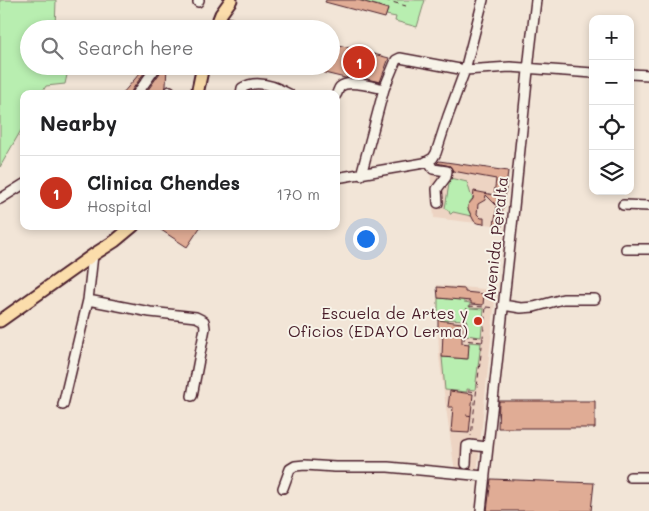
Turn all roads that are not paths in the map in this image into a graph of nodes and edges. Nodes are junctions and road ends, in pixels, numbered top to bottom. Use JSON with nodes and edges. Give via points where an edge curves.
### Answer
{"nodes":[{"id":1,"x":231,"y":0,"type":"edge"},
{"id":2,"x":483,"y":0,"type":"edge"},
{"id":3,"x":536,"y":0,"type":"edge"},
{"id":4,"x":218,"y":20,"type":"edge"},
{"id":5,"x":528,"y":68,"type":"junction"},
{"id":6,"x":464,"y":70,"type":"junction"},
{"id":7,"x":589,"y":72,"type":"edge"},
{"id":8,"x":634,"y":74,"type":"edge"},
{"id":9,"x":151,"y":75,"type":"edge"},
{"id":10,"x":201,"y":75,"type":"edge"},
{"id":11,"x":649,"y":75,"type":"edge"},
{"id":12,"x":384,"y":89,"type":"junction"},
{"id":13,"x":141,"y":90,"type":"edge"},
{"id":14,"x":198,"y":90,"type":"edge"},
{"id":15,"x":242,"y":90,"type":"edge"},
{"id":16,"x":282,"y":90,"type":"edge"},
{"id":17,"x":338,"y":90,"type":"edge"},
{"id":18,"x":428,"y":161,"type":"junction"},
{"id":19,"x":361,"y":175,"type":"junction"},
{"id":20,"x":340,"y":178,"type":"edge"},
{"id":21,"x":20,"y":187,"type":"edge"},
{"id":22,"x":0,"y":200,"type":"edge"},
{"id":23,"x":438,"y":203,"type":"dead end"},
{"id":24,"x":623,"y":205,"type":"dead end"},
{"id":25,"x":649,"y":206,"type":"edge"},
{"id":26,"x":127,"y":230,"type":"edge"},
{"id":27,"x":626,"y":249,"type":"dead end"},
{"id":28,"x":649,"y":249,"type":"edge"},
{"id":29,"x":94,"y":254,"type":"junction"},
{"id":30,"x":595,"y":298,"type":"dead end"},
{"id":31,"x":88,"y":300,"type":"junction"},
{"id":32,"x":503,"y":307,"type":"junction"},
{"id":33,"x":0,"y":321,"type":"edge"},
{"id":34,"x":192,"y":396,"type":"dead end"},
{"id":35,"x":63,"y":405,"type":"dead end"},
{"id":36,"x":487,"y":447,"type":"junction"},
{"id":37,"x":466,"y":464,"type":"dead end"},
{"id":38,"x":484,"y":476,"type":"junction"},
{"id":39,"x":649,"y":477,"type":"edge"},
{"id":40,"x":630,"y":478,"type":"dead end"},
{"id":41,"x":283,"y":488,"type":"dead end"},
{"id":42,"x":480,"y":511,"type":"edge"}],
"edges":[{"from":1,"to":4,"type":"main road"},
{"from":2,"to":6,"type":"street"},
{"from":3,"to":5,"type":"street","name":"Avenida Peralta"},
{"from":5,"to":6,"type":"street"},
{"from":5,"to":7,"type":"street"},
{"from":5,"to":32,"type":"street","name":"Avenida Peralta"},
{"from":6,"to":12,"type":"street","via":[[399,58]]},
{"from":6,"to":18,"type":"street","via":[[436,153]]},
{"from":8,"to":11,"type":"street"},
{"from":9,"to":13,"type":"street"},
{"from":10,"to":14,"type":"main road"},
{"from":12,"to":17,"type":"street","via":[[351,83]]},
{"from":12,"to":19,"type":"street"},
{"from":15,"to":16,"type":"street","via":[[258,83]]},
{"from":18,"to":19,"type":"street"},
{"from":18,"to":23,"type":"street","via":[[433,169],[447,171],[437,189]]},
{"from":19,"to":20,"type":"street"},
{"from":21,"to":22,"type":"street"},
{"from":24,"to":25,"type":"street"},
{"from":26,"to":29,"type":"main road"},
{"from":27,"to":28,"type":"street"},
{"from":29,"to":31,"type":"street"},
{"from":29,"to":33,"type":"main road"},
{"from":30,"to":32,"type":"street","via":[[563,299],[534,307]]},
{"from":31,"to":34,"type":"street","via":[[204,321]]},
{"from":31,"to":35,"type":"street"},
{"from":32,"to":36,"type":"street","name":"Avenida Peralta"},
{"from":36,"to":37,"type":"street","via":[[467,446]]},
{"from":36,"to":38,"type":"street","name":"Avenida Peralta"},
{"from":38,"to":41,"type":"street","via":[[388,467],[305,465],[290,469]]},
{"from":38,"to":42,"type":"street","name":"Avenida Peralta"},
{"from":39,"to":40,"type":"street"}]}
